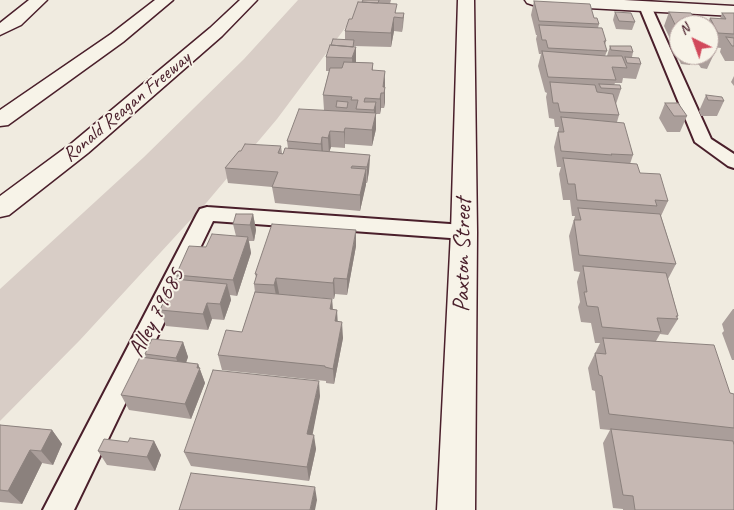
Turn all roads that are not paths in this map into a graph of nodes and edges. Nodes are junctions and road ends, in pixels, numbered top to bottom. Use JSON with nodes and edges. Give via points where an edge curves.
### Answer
{"nodes":[{"id":1,"x":39,"y":0,"type":"edge"},
{"id":2,"x":165,"y":0,"type":"edge"},
{"id":3,"x":249,"y":0,"type":"edge"},
{"id":4,"x":466,"y":0,"type":"edge"},
{"id":5,"x":533,"y":0,"type":"edge"},
{"id":6,"x":646,"y":6,"type":"junction"},
{"id":7,"x":734,"y":11,"type":"edge"},
{"id":8,"x":0,"y":30,"type":"edge"},
{"id":9,"x":0,"y":120,"type":"edge"},
{"id":10,"x":80,"y":148,"type":"junction"},
{"id":11,"x":734,"y":162,"type":"edge"},
{"id":12,"x":0,"y":209,"type":"edge"},
{"id":13,"x":0,"y":224,"type":"edge"},
{"id":14,"x":464,"y":232,"type":"junction"},
{"id":15,"x":58,"y":510,"type":"edge"},
{"id":16,"x":456,"y":510,"type":"edge"}],
"edges":[{"from":1,"to":8,"type":"main road"},
{"from":2,"to":9,"type":"main road"},
{"from":3,"to":10,"type":"main road","name":"Ronald Reagan Freeway"},
{"from":4,"to":14,"type":"main road","name":"Paxton Street"},
{"from":5,"to":6,"type":"main road"},
{"from":6,"to":7,"type":"main road"},
{"from":6,"to":11,"type":"lane","via":[[704,142]]},
{"from":10,"to":12,"type":"main road","name":"Ronald Reagan Freeway"},
{"from":10,"to":13,"type":"main road"},
{"from":14,"to":15,"type":"lane","name":"Alley 79685","via":[[207,214]]},
{"from":14,"to":16,"type":"main road","name":"Paxton Street"}]}
